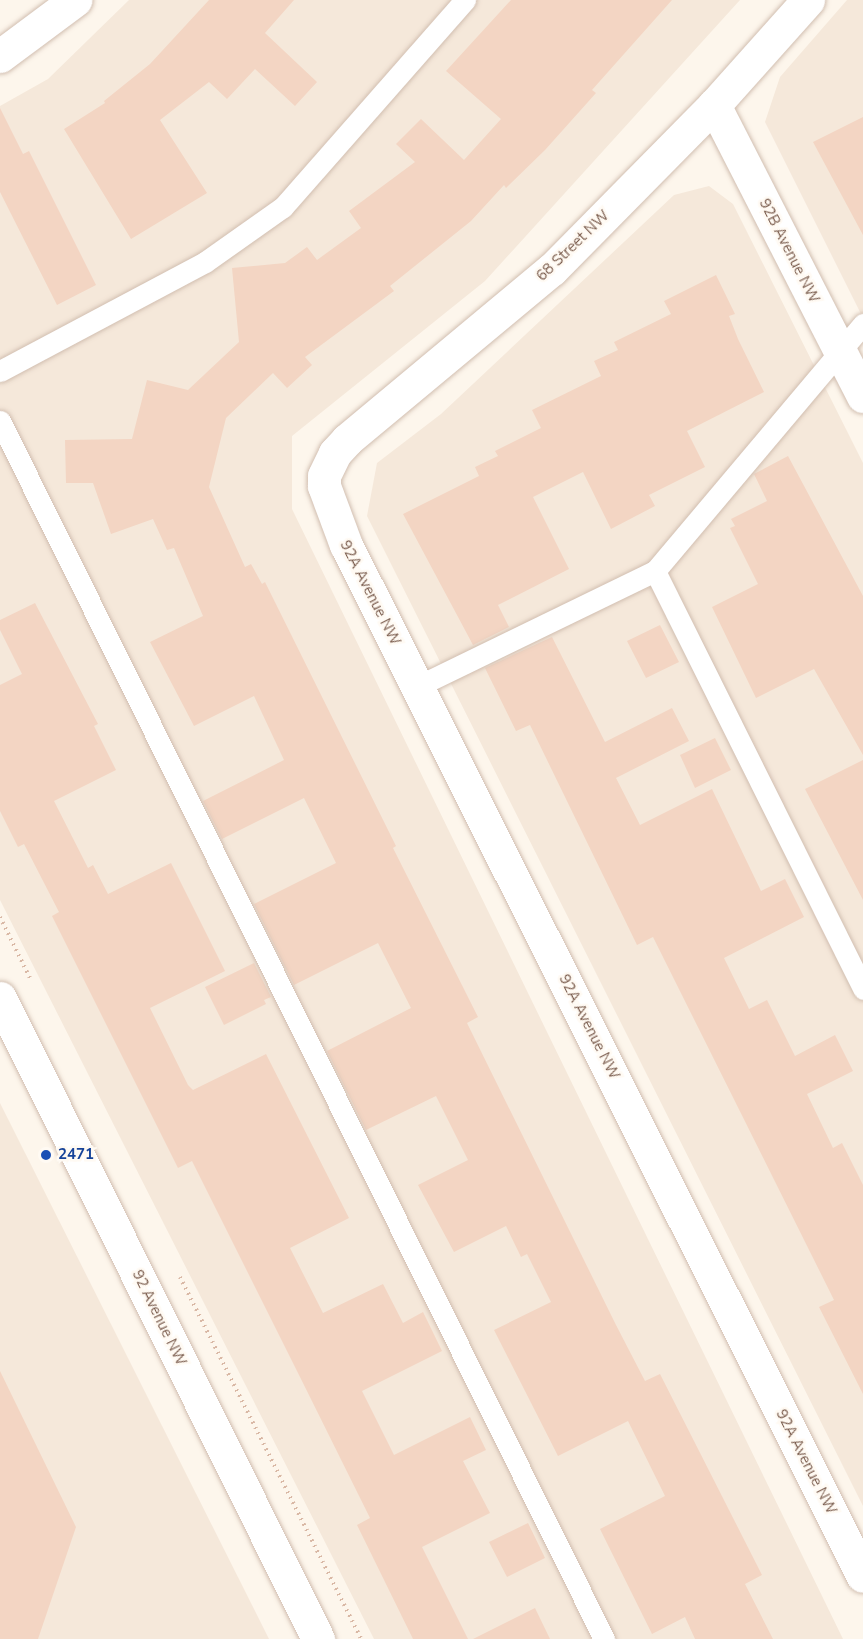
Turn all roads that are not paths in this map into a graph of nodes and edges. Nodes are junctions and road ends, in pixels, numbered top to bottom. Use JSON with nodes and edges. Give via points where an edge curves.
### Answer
{"nodes":[{"id":1,"x":75,"y":0,"type":"edge"},
{"id":2,"x":465,"y":0,"type":"edge"},
{"id":3,"x":808,"y":0,"type":"edge"},
{"id":4,"x":0,"y":56,"type":"edge"},
{"id":5,"x":714,"y":105,"type":"junction"},
{"id":6,"x":863,"y":324,"type":"edge"},
{"id":7,"x":840,"y":350,"type":"junction"},
{"id":8,"x":0,"y":371,"type":"edge"},
{"id":9,"x":863,"y":396,"type":"edge"},
{"id":10,"x":0,"y":421,"type":"edge"},
{"id":11,"x":324,"y":476,"type":"joint"},
{"id":12,"x":655,"y":571,"type":"junction"},
{"id":13,"x":418,"y":686,"type":"junction"},
{"id":14,"x":863,"y":989,"type":"edge"},
{"id":15,"x":0,"y":998,"type":"edge"},
{"id":16,"x":863,"y":1576,"type":"edge"},
{"id":17,"x":318,"y":1639,"type":"edge"},
{"id":18,"x":604,"y":1639,"type":"edge"}],
"edges":[{"from":1,"to":4,"type":"street"},
{"from":2,"to":8,"type":"lane","via":[[283,207],[205,262]]},
{"from":3,"to":5,"type":"street","name":"68 Street NW"},
{"from":5,"to":7,"type":"street","name":"92B Avenue NW"},
{"from":5,"to":11,"type":"street","name":"68 Street NW","via":[[552,269],[347,440],[335,453]]},
{"from":6,"to":7,"type":"lane"},
{"from":7,"to":9,"type":"street","name":"92B Avenue NW"},
{"from":7,"to":12,"type":"lane"},
{"from":10,"to":18,"type":"lane"},
{"from":11,"to":13,"type":"street","name":"92A Avenue NW","via":[[327,502],[345,545]]},
{"from":12,"to":13,"type":"lane"},
{"from":12,"to":14,"type":"lane"},
{"from":13,"to":16,"type":"street","name":"92A Avenue NW"},
{"from":15,"to":17,"type":"street","name":"92 Avenue NW"}]}
